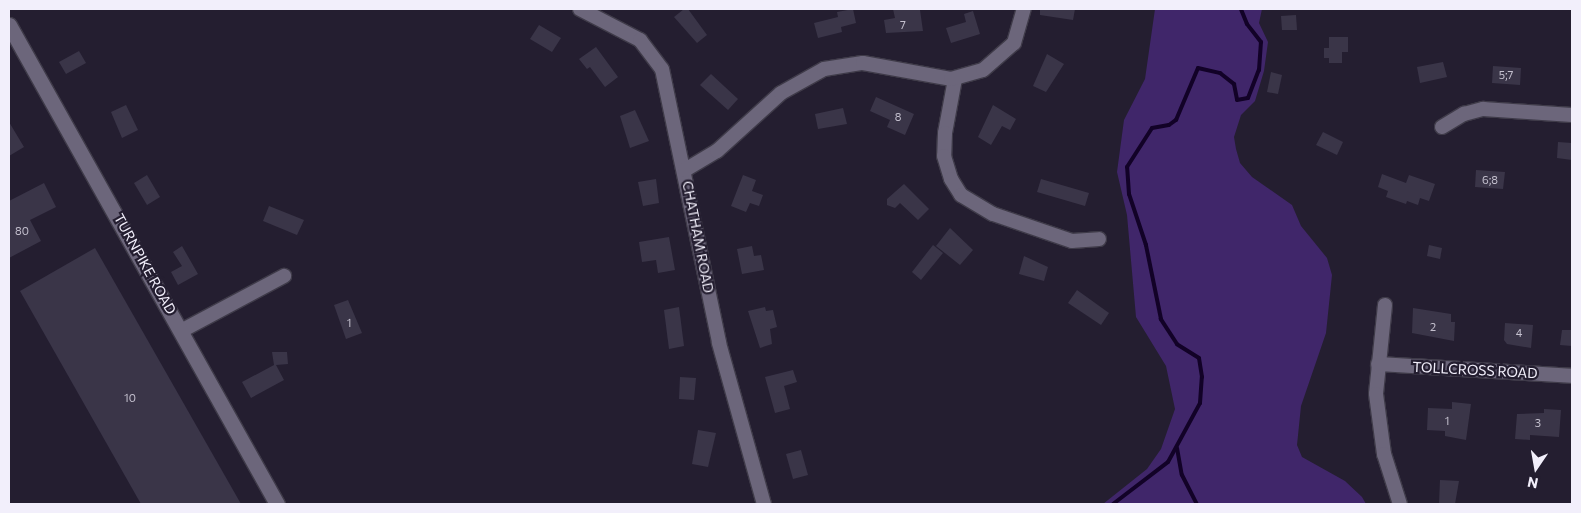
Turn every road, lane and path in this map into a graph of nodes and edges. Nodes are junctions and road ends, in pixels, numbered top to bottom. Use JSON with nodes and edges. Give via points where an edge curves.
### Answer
{"nodes":[{"id":1,"x":580,"y":9,"type":"edge"},
{"id":2,"x":1024,"y":9,"type":"edge"},
{"id":3,"x":9,"y":25,"type":"edge"},
{"id":4,"x":955,"y":79,"type":"junction"},
{"id":5,"x":1572,"y":115,"type":"edge"},
{"id":6,"x":1442,"y":127,"type":"dead end"},
{"id":7,"x":685,"y":170,"type":"junction"},
{"id":8,"x":1099,"y":239,"type":"dead end"},
{"id":9,"x":284,"y":276,"type":"dead end"},
{"id":10,"x":1385,"y":305,"type":"dead end"},
{"id":11,"x":181,"y":331,"type":"junction"},
{"id":12,"x":1378,"y":364,"type":"junction"},
{"id":13,"x":1572,"y":376,"type":"edge"},
{"id":14,"x":277,"y":504,"type":"edge"},
{"id":15,"x":764,"y":504,"type":"edge"},
{"id":16,"x":1400,"y":504,"type":"edge"}],
"edges":[{"from":1,"to":7,"type":"street","name":"CHATHAM ROAD","via":[[624,29],[654,55],[668,87]]},
{"from":2,"to":4,"type":"street","via":[[1019,33],[1009,49],[983,70]]},
{"from":3,"to":11,"type":"main road","name":"TURNPIKE ROAD"},
{"from":4,"to":7,"type":"street","via":[[863,63],[824,69],[780,93],[717,151]]},
{"from":4,"to":8,"type":"street","via":[[944,148],[948,173],[961,195],[993,214],[1072,242]]},
{"from":5,"to":6,"type":"street","via":[[1483,108],[1464,114]]},
{"from":7,"to":15,"type":"street","name":"CHATHAM ROAD","via":[[719,343]]},
{"from":9,"to":11,"type":"street"},
{"from":10,"to":12,"type":"street"},
{"from":11,"to":14,"type":"main road","name":"TURNPIKE ROAD"},
{"from":12,"to":13,"type":"street","name":"TOLLCROSS ROAD"},
{"from":12,"to":16,"type":"street","via":[[1378,418],[1384,454]]}]}
